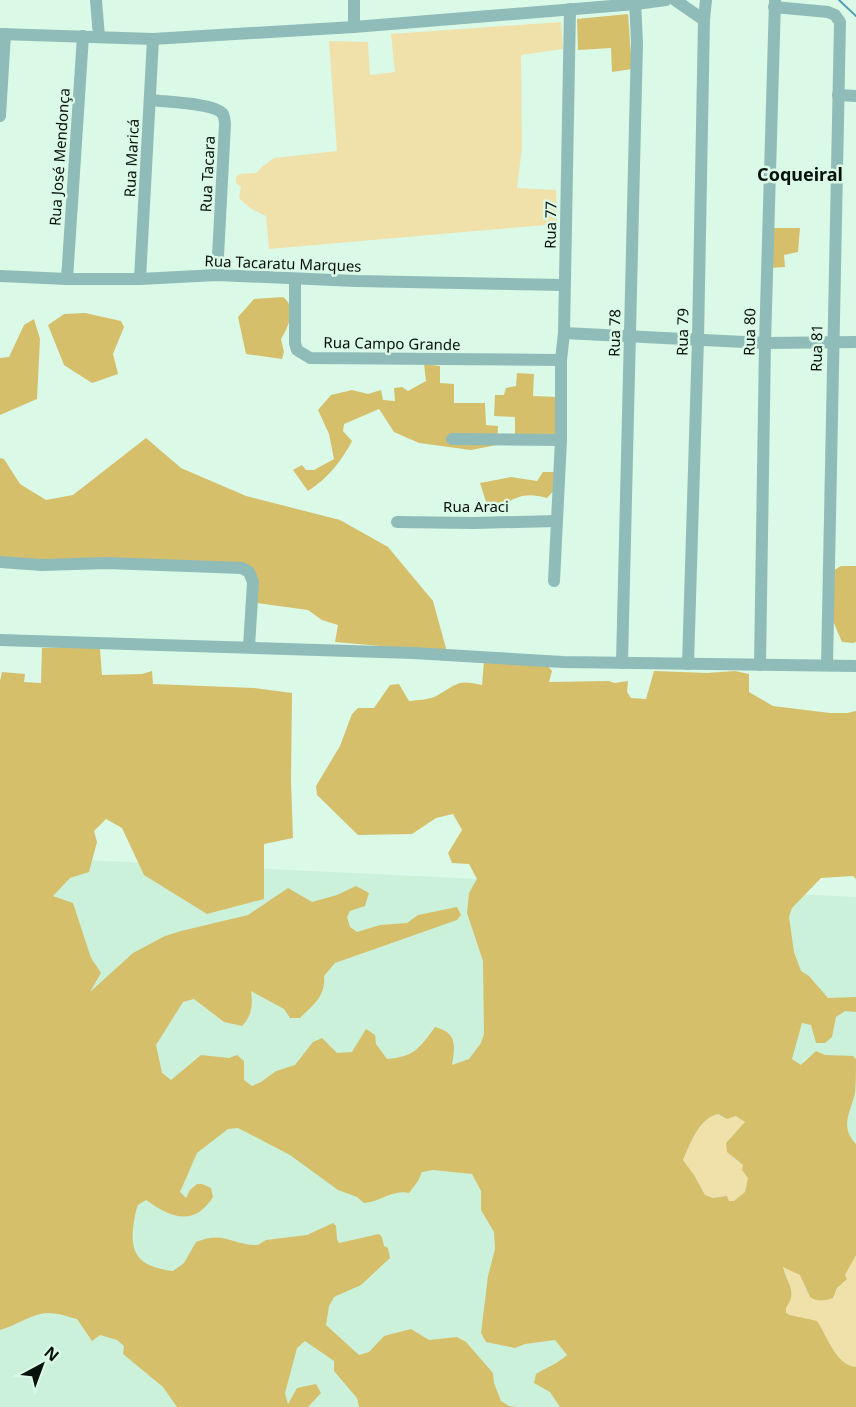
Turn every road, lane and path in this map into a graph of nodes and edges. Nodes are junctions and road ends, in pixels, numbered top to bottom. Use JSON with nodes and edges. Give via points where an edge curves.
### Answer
{"nodes":[{"id":1,"x":96,"y":0,"type":"edge"},
{"id":2,"x":354,"y":0,"type":"edge"},
{"id":3,"x":666,"y":0,"type":"edge"},
{"id":4,"x":675,"y":0,"type":"edge"},
{"id":5,"x":706,"y":0,"type":"edge"},
{"id":6,"x":635,"y":2,"type":"edge"},
{"id":7,"x":774,"y":4,"type":"edge"},
{"id":8,"x":570,"y":9,"type":"junction"},
{"id":9,"x":704,"y":20,"type":"junction"},
{"id":10,"x":354,"y":27,"type":"junction"},
{"id":11,"x":3,"y":34,"type":"edge"},
{"id":12,"x":83,"y":36,"type":"junction"},
{"id":13,"x":99,"y":37,"type":"junction"},
{"id":14,"x":153,"y":39,"type":"junction"},
{"id":15,"x":838,"y":95,"type":"junction"},
{"id":16,"x":856,"y":96,"type":"edge"},
{"id":17,"x":151,"y":100,"type":"junction"},
{"id":18,"x":0,"y":116,"type":"edge"},
{"id":19,"x":217,"y":275,"type":"junction"},
{"id":20,"x":0,"y":276,"type":"edge"},
{"id":21,"x":67,"y":279,"type":"junction"},
{"id":22,"x":140,"y":279,"type":"junction"},
{"id":23,"x":295,"y":279,"type":"junction"},
{"id":24,"x":564,"y":285,"type":"junction"},
{"id":25,"x":564,"y":333,"type":"junction"},
{"id":26,"x":630,"y":336,"type":"junction"},
{"id":27,"x":698,"y":339,"type":"junction"},
{"id":28,"x":832,"y":341,"type":"junction"},
{"id":29,"x":856,"y":342,"type":"edge"},
{"id":30,"x":765,"y":343,"type":"junction"},
{"id":31,"x":561,"y":360,"type":"junction"},
{"id":32,"x":452,"y":439,"type":"dead end"},
{"id":33,"x":561,"y":440,"type":"junction"},
{"id":34,"x":556,"y":520,"type":"junction"},
{"id":35,"x":397,"y":522,"type":"dead end"},
{"id":36,"x":0,"y":562,"type":"edge"},
{"id":37,"x":554,"y":580,"type":"dead end"},
{"id":38,"x":0,"y":640,"type":"edge"},
{"id":39,"x":249,"y":647,"type":"junction"},
{"id":40,"x":622,"y":663,"type":"junction"},
{"id":41,"x":688,"y":664,"type":"junction"},
{"id":42,"x":760,"y":665,"type":"junction"},
{"id":43,"x":827,"y":665,"type":"junction"},
{"id":44,"x":856,"y":666,"type":"edge"}],
"edges":[{"from":1,"to":13,"type":"street"},
{"from":2,"to":10,"type":"street"},
{"from":3,"to":6,"type":"street"},
{"from":4,"to":9,"type":"street"},
{"from":5,"to":9,"type":"street","name":"Rua 79"},
{"from":6,"to":8,"type":"street"},
{"from":6,"to":26,"type":"street","name":"Rua 78","via":[[638,43]]},
{"from":7,"to":15,"type":"street","name":"Rua 81","via":[[828,12],[839,19]]},
{"from":7,"to":30,"type":"street","name":"Rua 80"},
{"from":8,"to":10,"type":"street"},
{"from":8,"to":24,"type":"street","name":"Rua 77"},
{"from":9,"to":27,"type":"street","name":"Rua 79"},
{"from":10,"to":14,"type":"street"},
{"from":11,"to":12,"type":"street"},
{"from":11,"to":18,"type":"street"},
{"from":12,"to":13,"type":"street"},
{"from":12,"to":21,"type":"street","name":"Rua José Mendonça"},
{"from":13,"to":14,"type":"street"},
{"from":14,"to":17,"type":"street","name":"Rua Maricá"},
{"from":15,"to":16,"type":"street"},
{"from":15,"to":28,"type":"street","name":"Rua 81"},
{"from":17,"to":19,"type":"street","name":"Rua Tacara","via":[[207,107],[224,115]]},
{"from":17,"to":22,"type":"street","name":"Rua Maricá"},
{"from":19,"to":22,"type":"street","name":"Rua Tacaratu Marques"},
{"from":19,"to":23,"type":"street","name":"Rua Tacaratu Marques"},
{"from":20,"to":21,"type":"street","name":"Rua Tacaratu Marques"},
{"from":21,"to":22,"type":"street","name":"Rua Tacaratu Marques"},
{"from":23,"to":24,"type":"street","name":"Rua Tacaratu Marques"},
{"from":23,"to":31,"type":"street","name":"Rua Campo Grande","via":[[295,343],[297,350],[310,358]]},
{"from":24,"to":25,"type":"street","name":"Rua 77"},
{"from":25,"to":26,"type":"street"},
{"from":25,"to":31,"type":"street","name":"Rua 77"},
{"from":26,"to":27,"type":"street"},
{"from":26,"to":40,"type":"street","name":"Rua 78"},
{"from":27,"to":30,"type":"street"},
{"from":27,"to":41,"type":"street","name":"Rua 79"},
{"from":28,"to":29,"type":"street"},
{"from":28,"to":30,"type":"street"},
{"from":28,"to":43,"type":"street","name":"Rua 81"},
{"from":30,"to":42,"type":"street","name":"Rua 80"},
{"from":31,"to":33,"type":"street","name":"Rua 77"},
{"from":32,"to":33,"type":"street"},
{"from":33,"to":34,"type":"street","name":"Rua 77"},
{"from":34,"to":35,"type":"street","name":"Rua Araci"},
{"from":34,"to":37,"type":"street","name":"Rua 77"},
{"from":36,"to":39,"type":"street","via":[[242,568],[249,572],[253,582]]},
{"from":38,"to":39,"type":"street"},
{"from":39,"to":40,"type":"street"},
{"from":40,"to":41,"type":"street"},
{"from":41,"to":42,"type":"street"},
{"from":42,"to":43,"type":"street"},
{"from":43,"to":44,"type":"street"}]}
